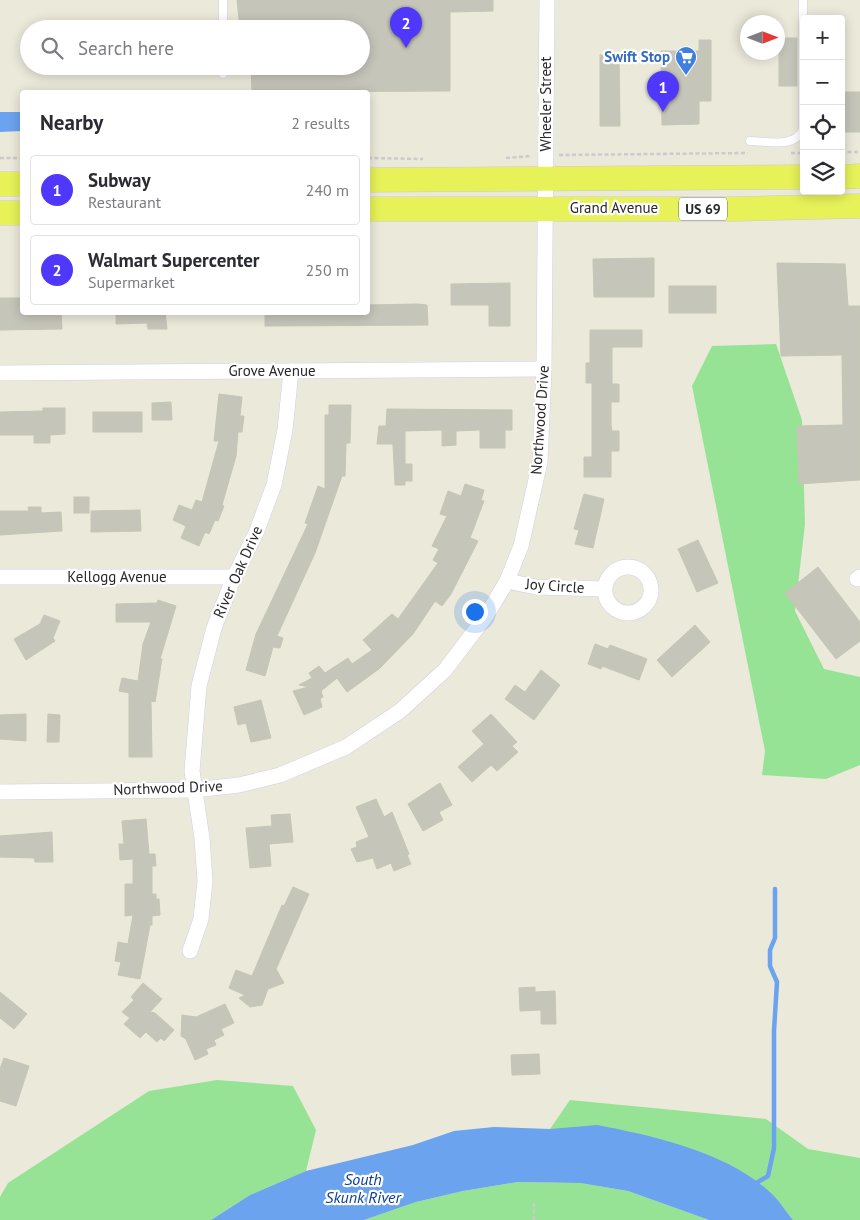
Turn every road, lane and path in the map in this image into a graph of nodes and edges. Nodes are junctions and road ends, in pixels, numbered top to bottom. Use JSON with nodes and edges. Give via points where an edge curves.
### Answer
{"nodes":[{"id":1,"x":223,"y":0,"type":"edge"},
{"id":2,"x":547,"y":0,"type":"edge"},
{"id":3,"x":803,"y":0,"type":"edge"},
{"id":4,"x":223,"y":20,"type":"edge"},
{"id":5,"x":750,"y":141,"type":"dead end"},
{"id":6,"x":845,"y":152,"type":"edge"},
{"id":7,"x":860,"y":152,"type":"edge"},
{"id":8,"x":755,"y":153,"type":"dead end"},
{"id":9,"x":784,"y":153,"type":"dead end"},
{"id":10,"x":800,"y":153,"type":"edge"},
{"id":11,"x":566,"y":155,"type":"dead end"},
{"id":12,"x":0,"y":158,"type":"edge"},
{"id":13,"x":20,"y":158,"type":"edge"},
{"id":14,"x":860,"y":176,"type":"edge"},
{"id":15,"x":800,"y":177,"type":"edge"},
{"id":16,"x":845,"y":177,"type":"edge"},
{"id":17,"x":546,"y":178,"type":"junction"},
{"id":18,"x":370,"y":180,"type":"edge"},
{"id":19,"x":0,"y":184,"type":"edge"},
{"id":20,"x":20,"y":184,"type":"edge"},
{"id":21,"x":860,"y":206,"type":"edge"},
{"id":22,"x":546,"y":208,"type":"junction"},
{"id":23,"x":370,"y":209,"type":"edge"},
{"id":24,"x":0,"y":213,"type":"edge"},
{"id":25,"x":20,"y":213,"type":"edge"},
{"id":26,"x":544,"y":369,"type":"junction"},
{"id":27,"x":292,"y":371,"type":"junction"},
{"id":28,"x":0,"y":372,"type":"edge"},
{"id":29,"x":0,"y":577,"type":"edge"},
{"id":30,"x":234,"y":577,"type":"junction"},
{"id":31,"x":507,"y":581,"type":"junction"},
{"id":32,"x":604,"y":589,"type":"dead end"},
{"id":33,"x":194,"y":790,"type":"junction"},
{"id":34,"x":0,"y":792,"type":"edge"},
{"id":35,"x":190,"y":951,"type":"dead end"},
{"id":36,"x":534,"y":1202,"type":"dead end"},
{"id":37,"x":534,"y":1220,"type":"edge"}],
"edges":[{"from":1,"to":4,"type":"lane"},
{"from":2,"to":17,"type":"street","name":"Wheeler Street"},
{"from":3,"to":5,"type":"lane","via":[[803,129],[792,142]]},
{"from":6,"to":7,"type":"path"},
{"from":8,"to":11,"type":"path"},
{"from":9,"to":10,"type":"path"},
{"from":12,"to":13,"type":"path"},
{"from":14,"to":16,"type":"main road"},
{"from":15,"to":17,"type":"main road","name":"Grand Avenue","number":"US 69"},
{"from":17,"to":18,"type":"main road","name":"Grand Avenue","number":"US 69"},
{"from":17,"to":22,"type":"street","name":"Wheeler Street"},
{"from":19,"to":20,"type":"main road"},
{"from":21,"to":22,"type":"main road","name":"Grand Avenue","number":"US 69"},
{"from":22,"to":23,"type":"main road","name":"Grand Avenue","number":"US 69"},
{"from":22,"to":26,"type":"street","name":"Northwood Drive"},
{"from":24,"to":25,"type":"main road"},
{"from":26,"to":27,"type":"street","name":"Grove Avenue"},
{"from":26,"to":31,"type":"street","name":"Northwood Drive","via":[[540,462],[521,546]]},
{"from":27,"to":28,"type":"street","name":"Grove Avenue"},
{"from":27,"to":30,"type":"street","name":"River Oak Drive","via":[[274,485],[256,534]]},
{"from":29,"to":30,"type":"street","name":"Kellogg Avenue"},
{"from":30,"to":33,"type":"street","name":"River Oak Drive","via":[[214,628],[199,686],[192,770]]},
{"from":31,"to":32,"type":"street","name":"Joy Circle","via":[[536,588]]},
{"from":31,"to":33,"type":"street","name":"Northwood Drive","via":[[486,616],[445,670],[424,691],[373,730],[346,746],[280,775],[239,785]]},
{"from":33,"to":34,"type":"street","name":"Northwood Drive"},
{"from":33,"to":35,"type":"street","name":"River Oak Drive","via":[[205,881],[201,919]]},
{"from":36,"to":37,"type":"path"}]}
